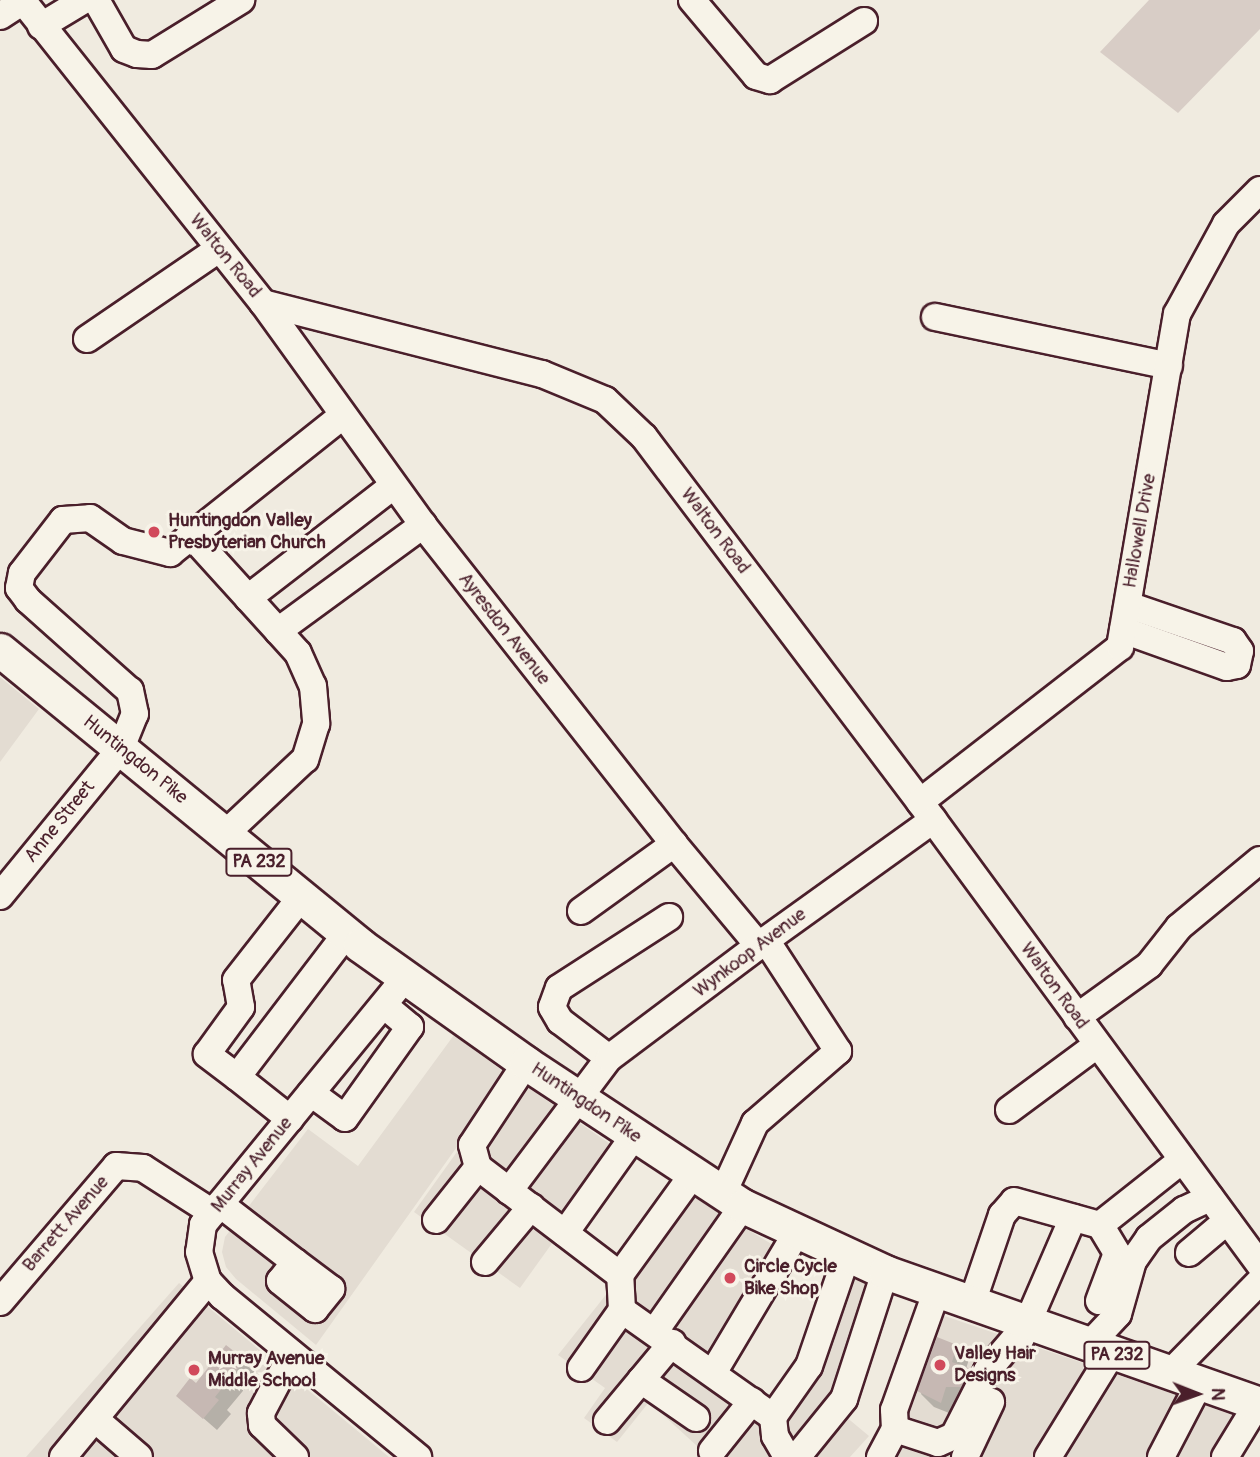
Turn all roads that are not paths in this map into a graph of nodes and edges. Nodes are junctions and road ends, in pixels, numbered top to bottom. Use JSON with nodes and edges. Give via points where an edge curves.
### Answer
{"nodes":[{"id":1,"x":241,"y":0,"type":"edge"},
{"id":2,"x":23,"y":1,"type":"edge"},
{"id":3,"x":697,"y":2,"type":"edge"},
{"id":4,"x":101,"y":3,"type":"edge"},
{"id":5,"x":0,"y":16,"type":"edge"},
{"id":6,"x":864,"y":21,"type":"dead end"},
{"id":7,"x":41,"y":26,"type":"junction"},
{"id":8,"x":1260,"y":190,"type":"edge"},
{"id":9,"x":219,"y":249,"type":"junction"},
{"id":10,"x":263,"y":303,"type":"junction"},
{"id":11,"x":935,"y":317,"type":"dead end"},
{"id":12,"x":87,"y":339,"type":"dead end"},
{"id":13,"x":1169,"y":366,"type":"junction"},
{"id":14,"x":342,"y":416,"type":"junction"},
{"id":15,"x":393,"y":486,"type":"junction"},
{"id":16,"x":423,"y":525,"type":"junction"},
{"id":17,"x":191,"y":535,"type":"junction"},
{"id":18,"x":248,"y":598,"type":"junction"},
{"id":19,"x":278,"y":631,"type":"junction"},
{"id":20,"x":0,"y":650,"type":"edge"},
{"id":21,"x":121,"y":748,"type":"junction"},
{"id":22,"x":927,"y":811,"type":"junction"},
{"id":23,"x":225,"y":834,"type":"junction"},
{"id":24,"x":674,"y":844,"type":"junction"},
{"id":25,"x":1260,"y":860,"type":"edge"},
{"id":26,"x":0,"y":896,"type":"edge"},
{"id":27,"x":301,"y":897,"type":"junction"},
{"id":28,"x":581,"y":911,"type":"dead end"},
{"id":29,"x":669,"y":916,"type":"dead end"},
{"id":30,"x":346,"y":934,"type":"junction"},
{"id":31,"x":762,"y":943,"type":"junction"},
{"id":32,"x":405,"y":978,"type":"junction"},
{"id":33,"x":384,"y":1005,"type":"junction"},
{"id":34,"x":1077,"y":1017,"type":"junction"},
{"id":35,"x":1097,"y":1045,"type":"junction"},
{"id":36,"x":342,"y":1056,"type":"junction"},
{"id":37,"x":609,"y":1058,"type":"junction"},
{"id":38,"x":526,"y":1063,"type":"junction"},
{"id":39,"x":237,"y":1077,"type":"junction"},
{"id":40,"x":374,"y":1077,"type":"junction"},
{"id":41,"x":311,"y":1093,"type":"junction"},
{"id":42,"x":579,"y":1099,"type":"junction"},
{"id":43,"x":1009,"y":1110,"type":"dead end"},
{"id":44,"x":290,"y":1119,"type":"junction"},
{"id":45,"x":634,"y":1136,"type":"junction"},
{"id":46,"x":1182,"y":1160,"type":"junction"},
{"id":47,"x":478,"y":1167,"type":"junction"},
{"id":48,"x":693,"y":1174,"type":"junction"},
{"id":49,"x":509,"y":1191,"type":"junction"},
{"id":50,"x":1210,"y":1198,"type":"junction"},
{"id":51,"x":733,"y":1200,"type":"junction"},
{"id":52,"x":531,"y":1207,"type":"junction"},
{"id":53,"x":217,"y":1209,"type":"junction"},
{"id":54,"x":1073,"y":1218,"type":"junction"},
{"id":55,"x":436,"y":1220,"type":"dead end"},
{"id":56,"x":1227,"y":1221,"type":"junction"},
{"id":57,"x":1100,"y":1226,"type":"junction"},
{"id":58,"x":797,"y":1232,"type":"junction"},
{"id":59,"x":565,"y":1233,"type":"junction"},
{"id":60,"x":1189,"y":1252,"type":"dead end"},
{"id":61,"x":847,"y":1255,"type":"junction"},
{"id":62,"x":295,"y":1262,"type":"dead end"},
{"id":63,"x":485,"y":1262,"type":"dead end"},
{"id":64,"x":1260,"y":1265,"type":"edge"},
{"id":65,"x":885,"y":1272,"type":"junction"},
{"id":66,"x":620,"y":1275,"type":"junction"},
{"id":67,"x":208,"y":1281,"type":"junction"},
{"id":68,"x":1260,"y":1281,"type":"edge"},
{"id":69,"x":937,"y":1290,"type":"junction"},
{"id":70,"x":1099,"y":1301,"type":"dead end"},
{"id":71,"x":0,"y":1302,"type":"edge"},
{"id":72,"x":972,"y":1303,"type":"junction"},
{"id":73,"x":622,"y":1310,"type":"junction"},
{"id":74,"x":1028,"y":1323,"type":"junction"},
{"id":75,"x":663,"y":1337,"type":"junction"},
{"id":76,"x":1101,"y":1349,"type":"junction"},
{"id":77,"x":292,"y":1354,"type":"junction"},
{"id":78,"x":581,"y":1368,"type":"dead end"},
{"id":79,"x":713,"y":1373,"type":"junction"},
{"id":80,"x":1185,"y":1378,"type":"junction"},
{"id":81,"x":641,"y":1380,"type":"junction"},
{"id":82,"x":752,"y":1401,"type":"junction"},
{"id":83,"x":1259,"y":1403,"type":"edge"},
{"id":84,"x":773,"y":1417,"type":"junction"},
{"id":85,"x":696,"y":1418,"type":"dead end"},
{"id":86,"x":95,"y":1419,"type":"junction"},
{"id":87,"x":607,"y":1421,"type":"dead end"},
{"id":88,"x":895,"y":1429,"type":"junction"},
{"id":89,"x":712,"y":1451,"type":"dead end"},
{"id":90,"x":63,"y":1457,"type":"edge"},
{"id":91,"x":139,"y":1457,"type":"edge"},
{"id":92,"x":295,"y":1457,"type":"edge"},
{"id":93,"x":418,"y":1457,"type":"edge"},
{"id":94,"x":787,"y":1457,"type":"edge"},
{"id":95,"x":797,"y":1457,"type":"edge"},
{"id":96,"x":880,"y":1457,"type":"edge"},
{"id":97,"x":965,"y":1457,"type":"edge"},
{"id":98,"x":1048,"y":1457,"type":"edge"},
{"id":99,"x":1161,"y":1457,"type":"edge"},
{"id":100,"x":1225,"y":1457,"type":"edge"}],
"edges":[{"from":1,"to":4,"type":"street","via":[[152,55],[124,49]]},
{"from":2,"to":5,"type":"street"},
{"from":2,"to":7,"type":"street","name":"Walton Road"},
{"from":3,"to":6,"type":"street","via":[[756,76],[770,80]]},
{"from":4,"to":7,"type":"street"},
{"from":7,"to":9,"type":"street","name":"Walton Road"},
{"from":8,"to":13,"type":"street","name":"Hallowell Drive","via":[[1226,224],[1177,314]]},
{"from":9,"to":10,"type":"street","name":"Walton Road"},
{"from":9,"to":12,"type":"street"},
{"from":10,"to":14,"type":"street","name":"Ayresdon Avenue"},
{"from":10,"to":22,"type":"street","name":"Walton Road","via":[[542,374],[605,400],[644,438]]},
{"from":11,"to":13,"type":"street"},
{"from":13,"to":22,"type":"street","name":"Hallowell Drive","via":[[1121,646]]},
{"from":14,"to":15,"type":"street","name":"Ayresdon Avenue"},
{"from":14,"to":17,"type":"street"},
{"from":15,"to":16,"type":"street","name":"Ayresdon Avenue"},
{"from":15,"to":18,"type":"street"},
{"from":16,"to":19,"type":"street"},
{"from":16,"to":24,"type":"street","name":"Ayresdon Avenue"},
{"from":17,"to":18,"type":"street"},
{"from":17,"to":21,"type":"street","name":"Anne Street","via":[[170,552],[123,541],[90,518],[63,520],[22,573],[19,589],[28,600],[130,691],[135,714]]},
{"from":18,"to":19,"type":"street"},
{"from":19,"to":23,"type":"street","via":[[298,653],[313,686],[316,724],[305,759]]},
{"from":20,"to":21,"type":"main road","name":"Huntingdon Pike","number":"PA 232"},
{"from":21,"to":23,"type":"main road","name":"Huntingdon Pike","number":"PA 232"},
{"from":21,"to":26,"type":"street","name":"Anne Street"},
{"from":22,"to":31,"type":"street","name":"Wynkoop Avenue"},
{"from":22,"to":34,"type":"street","name":"Walton Road"},
{"from":23,"to":27,"type":"main road","name":"Huntingdon Pike","number":"PA 232"},
{"from":24,"to":28,"type":"street"},
{"from":24,"to":31,"type":"street","name":"Ayresdon Avenue"},
{"from":25,"to":34,"type":"street","via":[[1179,928],[1149,965]]},
{"from":27,"to":30,"type":"main road","name":"Huntingdon Pike","number":"PA 232"},
{"from":27,"to":39,"type":"street","via":[[236,980],[240,1007],[207,1054]]},
{"from":29,"to":37,"type":"street","via":[[559,988],[552,1007],[560,1021]]},
{"from":30,"to":32,"type":"main road","name":"Huntingdon Pike","number":"PA 232"},
{"from":30,"to":39,"type":"street"},
{"from":31,"to":37,"type":"street","name":"Wynkoop Avenue"},
{"from":31,"to":51,"type":"street","name":"Ayresdon Avenue","via":[[838,1051],[755,1123]]},
{"from":32,"to":33,"type":"street","name":"Murray Avenue"},
{"from":32,"to":38,"type":"main road","name":"Huntingdon Pike","number":"PA 232"},
{"from":33,"to":36,"type":"street","name":"Murray Avenue"},
{"from":33,"to":40,"type":"street","via":[[410,1027]]},
{"from":34,"to":35,"type":"street","name":"Walton Road"},
{"from":35,"to":43,"type":"street"},
{"from":35,"to":46,"type":"street","name":"Walton Road"},
{"from":36,"to":40,"type":"street"},
{"from":36,"to":41,"type":"street","name":"Murray Avenue"},
{"from":37,"to":42,"type":"street","name":"Wynkoop Avenue"},
{"from":38,"to":42,"type":"main road","name":"Huntingdon Pike","number":"PA 232"},
{"from":38,"to":47,"type":"street","via":[[472,1145]]},
{"from":39,"to":44,"type":"street"},
{"from":40,"to":41,"type":"street","via":[[345,1118]]},
{"from":41,"to":44,"type":"street","name":"Murray Avenue"},
{"from":42,"to":45,"type":"main road","name":"Huntingdon Pike","number":"PA 232"},
{"from":42,"to":49,"type":"street","name":"Wynkoop Avenue"},
{"from":44,"to":53,"type":"street","name":"Murray Avenue"},
{"from":45,"to":48,"type":"main road","name":"Huntingdon Pike","number":"PA 232"},
{"from":45,"to":59,"type":"street"},
{"from":46,"to":50,"type":"street","name":"Walton Road"},
{"from":46,"to":57,"type":"street"},
{"from":47,"to":49,"type":"street"},
{"from":47,"to":55,"type":"street"},
{"from":48,"to":51,"type":"main road","name":"Huntingdon Pike","number":"PA 232"},
{"from":48,"to":66,"type":"street"},
{"from":49,"to":52,"type":"street"},
{"from":50,"to":56,"type":"street","name":"Walton Road"},
{"from":50,"to":76,"type":"street","via":[[1184,1210],[1149,1238],[1133,1261],[1118,1314]]},
{"from":51,"to":58,"type":"main road","name":"Huntingdon Pike","number":"PA 232"},
{"from":51,"to":75,"type":"street"},
{"from":52,"to":59,"type":"street"},
{"from":52,"to":63,"type":"street"},
{"from":53,"to":62,"type":"street"},
{"from":53,"to":67,"type":"street","name":"Murray Avenue","via":[[203,1225],[199,1252]]},
{"from":53,"to":71,"type":"street","name":"Barrett Avenue","via":[[143,1168],[116,1166]]},
{"from":54,"to":57,"type":"street"},
{"from":54,"to":72,"type":"street","via":[[1014,1201],[1002,1215]]},
{"from":54,"to":74,"type":"street"},
{"from":56,"to":60,"type":"street"},
{"from":56,"to":64,"type":"street","name":"Walton Road"},
{"from":57,"to":70,"type":"street","via":[[1116,1253]]},
{"from":58,"to":61,"type":"main road","name":"Huntingdon Pike","number":"PA 232"},
{"from":58,"to":79,"type":"street"},
{"from":59,"to":66,"type":"street"},
{"from":61,"to":65,"type":"main road","name":"Huntingdon Pike","number":"PA 232"},
{"from":61,"to":84,"type":"street","via":[[809,1366]]},
{"from":65,"to":69,"type":"main road","name":"Huntingdon Pike","number":"PA 232"},
{"from":65,"to":95,"type":"street","via":[[844,1399]]},
{"from":66,"to":73,"type":"street"},
{"from":67,"to":77,"type":"street"},
{"from":67,"to":86,"type":"street"},
{"from":68,"to":80,"type":"street"},
{"from":69,"to":72,"type":"main road","name":"Huntingdon Pike","number":"PA 232"},
{"from":69,"to":88,"type":"street","via":[[894,1410]]},
{"from":72,"to":74,"type":"main road","name":"Huntingdon Pike","number":"PA 232"},
{"from":73,"to":75,"type":"street"},
{"from":73,"to":78,"type":"street"},
{"from":74,"to":76,"type":"main road","name":"Huntingdon Pike","number":"PA 232"},
{"from":74,"to":88,"type":"street","via":[[987,1371],[954,1436],[938,1443]]},
{"from":74,"to":97,"type":"street"},
{"from":75,"to":79,"type":"street"},
{"from":75,"to":81,"type":"street"},
{"from":76,"to":80,"type":"main road","name":"Huntingdon Pike","number":"PA 232"},
{"from":76,"to":98,"type":"street"},
{"from":77,"to":92,"type":"street","via":[[261,1413],[262,1425]]},
{"from":77,"to":93,"type":"street"},
{"from":79,"to":82,"type":"street"},
{"from":80,"to":83,"type":"main road","name":"Huntingdon Pike","number":"PA 232"},
{"from":80,"to":99,"type":"street"},
{"from":81,"to":85,"type":"street"},
{"from":81,"to":87,"type":"street"},
{"from":82,"to":84,"type":"street"},
{"from":82,"to":89,"type":"street"},
{"from":83,"to":100,"type":"street"},
{"from":84,"to":94,"type":"street","via":[[775,1436]]},
{"from":86,"to":90,"type":"street"},
{"from":86,"to":91,"type":"street"},
{"from":88,"to":96,"type":"street"}]}
